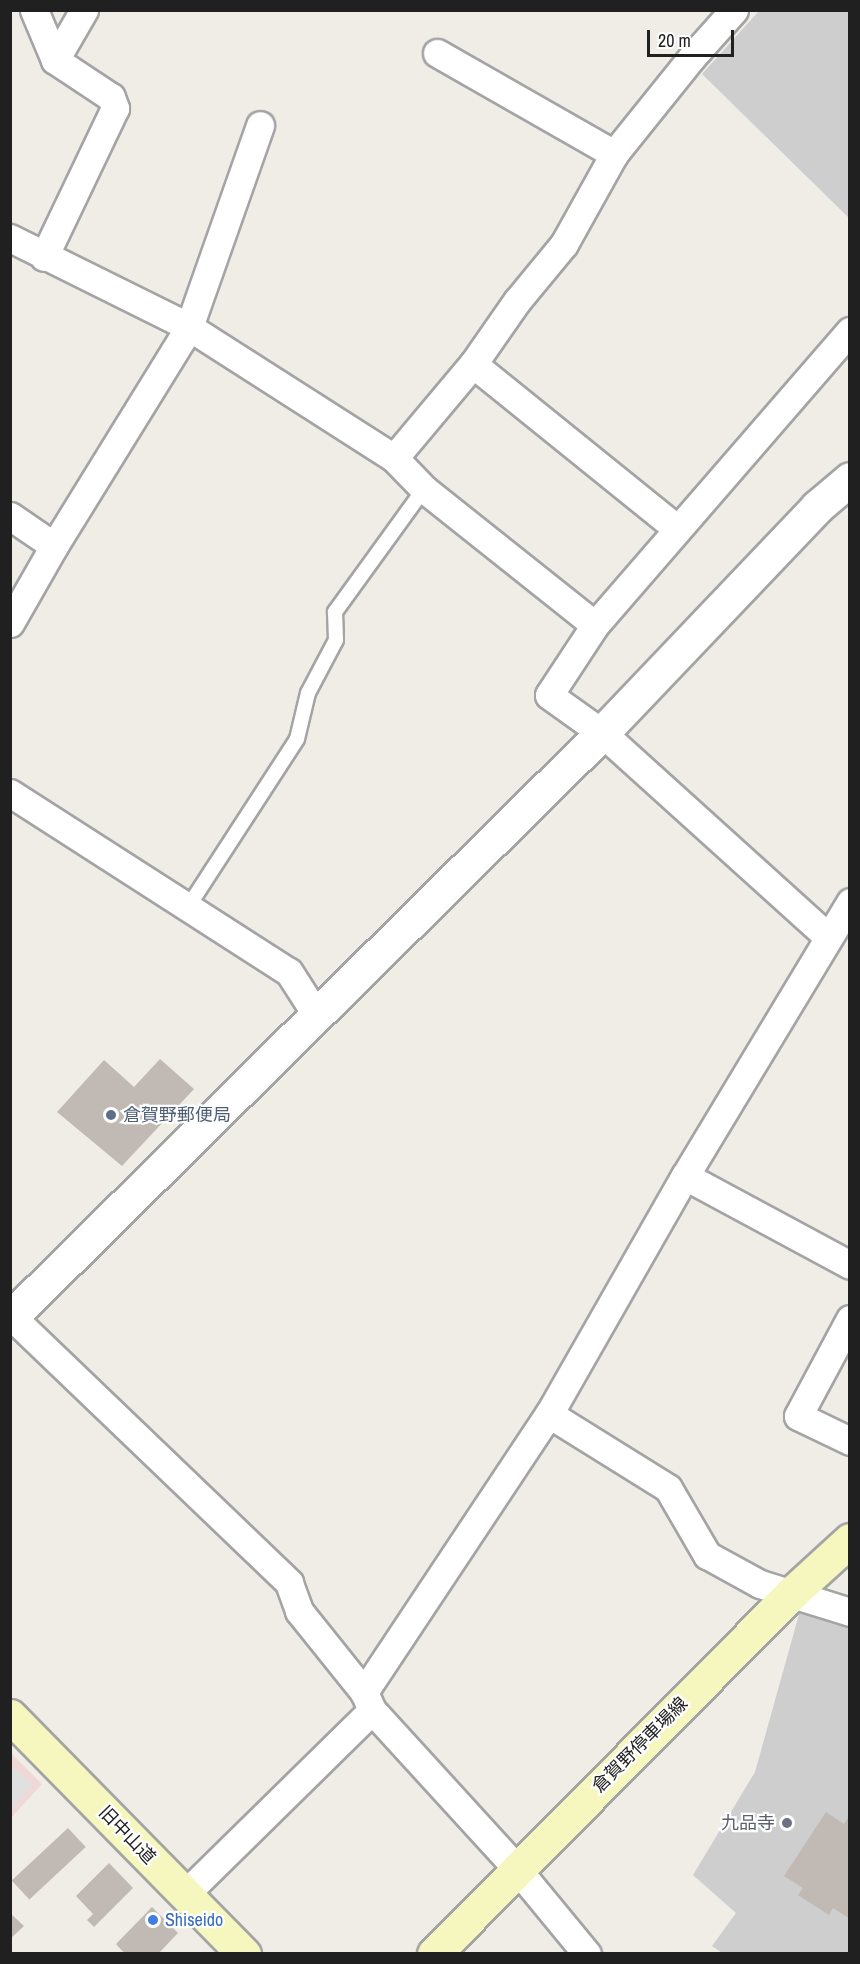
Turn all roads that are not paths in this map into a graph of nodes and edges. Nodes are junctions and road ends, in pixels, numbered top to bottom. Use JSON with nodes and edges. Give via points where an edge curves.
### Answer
{"nodes":[{"id":1,"x":34,"y":10,"type":"edge"},
{"id":2,"x":84,"y":10,"type":"edge"},
{"id":3,"x":734,"y":10,"type":"edge"},
{"id":4,"x":437,"y":53,"type":"dead end"},
{"id":5,"x":55,"y":60,"type":"junction"},
{"id":6,"x":260,"y":125,"type":"dead end"},
{"id":7,"x":614,"y":154,"type":"junction"},
{"id":8,"x":10,"y":238,"type":"edge"},
{"id":9,"x":44,"y":257,"type":"junction"},
{"id":10,"x":189,"y":327,"type":"junction"},
{"id":11,"x":849,"y":331,"type":"edge"},
{"id":12,"x":473,"y":364,"type":"junction"},
{"id":13,"x":394,"y":458,"type":"junction"},
{"id":14,"x":849,"y":480,"type":"edge"},
{"id":15,"x":424,"y":489,"type":"junction"},
{"id":16,"x":10,"y":516,"type":"edge"},
{"id":17,"x":676,"y":528,"type":"junction"},
{"id":18,"x":54,"y":546,"type":"junction"},
{"id":19,"x":10,"y":623,"type":"edge"},
{"id":20,"x":595,"y":625,"type":"junction"},
{"id":21,"x":602,"y":733,"type":"junction"},
{"id":22,"x":10,"y":793,"type":"edge"},
{"id":23,"x":849,"y":902,"type":"edge"},
{"id":24,"x":188,"y":907,"type":"junction"},
{"id":25,"x":828,"y":938,"type":"junction"},
{"id":26,"x":316,"y":1014,"type":"junction"},
{"id":27,"x":685,"y":1176,"type":"junction"},
{"id":28,"x":849,"y":1265,"type":"edge"},
{"id":29,"x":11,"y":1317,"type":"edge"},
{"id":30,"x":849,"y":1319,"type":"edge"},
{"id":31,"x":549,"y":1414,"type":"junction"},
{"id":32,"x":849,"y":1441,"type":"edge"},
{"id":33,"x":849,"y":1540,"type":"edge"},
{"id":34,"x":793,"y":1592,"type":"junction"},
{"id":35,"x":849,"y":1612,"type":"edge"},
{"id":36,"x":368,"y":1701,"type":"junction"},
{"id":37,"x":10,"y":1716,"type":"edge"},
{"id":38,"x":517,"y":1869,"type":"junction"},
{"id":39,"x":185,"y":1894,"type":"junction"},
{"id":40,"x":244,"y":1953,"type":"edge"},
{"id":41,"x":434,"y":1953,"type":"edge"},
{"id":42,"x":587,"y":1953,"type":"edge"}],
"edges":[{"from":1,"to":5,"type":"street"},
{"from":2,"to":5,"type":"street"},
{"from":3,"to":7,"type":"street"},
{"from":4,"to":7,"type":"street"},
{"from":5,"to":9,"type":"street","via":[[111,97],[115,108]]},
{"from":6,"to":10,"type":"street"},
{"from":7,"to":12,"type":"street","via":[[564,244],[517,301]]},
{"from":8,"to":9,"type":"street"},
{"from":9,"to":10,"type":"street"},
{"from":10,"to":13,"type":"street"},
{"from":10,"to":18,"type":"street"},
{"from":11,"to":17,"type":"street"},
{"from":12,"to":13,"type":"street"},
{"from":12,"to":17,"type":"street"},
{"from":13,"to":15,"type":"street"},
{"from":14,"to":21,"type":"street","via":[[817,507]]},
{"from":15,"to":20,"type":"street"},
{"from":15,"to":24,"type":"lane","via":[[335,612],[336,640],[308,693],[297,739]]},
{"from":16,"to":18,"type":"street"},
{"from":17,"to":20,"type":"street"},
{"from":18,"to":19,"type":"street"},
{"from":20,"to":21,"type":"street","via":[[549,695]]},
{"from":21,"to":25,"type":"street"},
{"from":21,"to":26,"type":"street"},
{"from":22,"to":24,"type":"street"},
{"from":23,"to":25,"type":"street"},
{"from":24,"to":26,"type":"street","via":[[289,972]]},
{"from":25,"to":27,"type":"street"},
{"from":26,"to":29,"type":"street"},
{"from":27,"to":28,"type":"street"},
{"from":27,"to":31,"type":"street"},
{"from":29,"to":36,"type":"street","via":[[289,1583],[299,1611]]},
{"from":30,"to":32,"type":"street","via":[[798,1416]]},
{"from":31,"to":34,"type":"street","via":[[668,1488],[707,1555],[760,1584]]},
{"from":31,"to":36,"type":"street"},
{"from":33,"to":34,"type":"main road","name":"倉賀野停車場線"},
{"from":34,"to":35,"type":"street"},
{"from":34,"to":38,"type":"main road","name":"倉賀野停車場線"},
{"from":36,"to":38,"type":"street"},
{"from":36,"to":39,"type":"street"},
{"from":37,"to":39,"type":"main road","name":"旧中山道"},
{"from":38,"to":41,"type":"main road","name":"倉賀野停車場線"},
{"from":38,"to":42,"type":"street"},
{"from":39,"to":40,"type":"main road","name":"旧中山道"}]}
